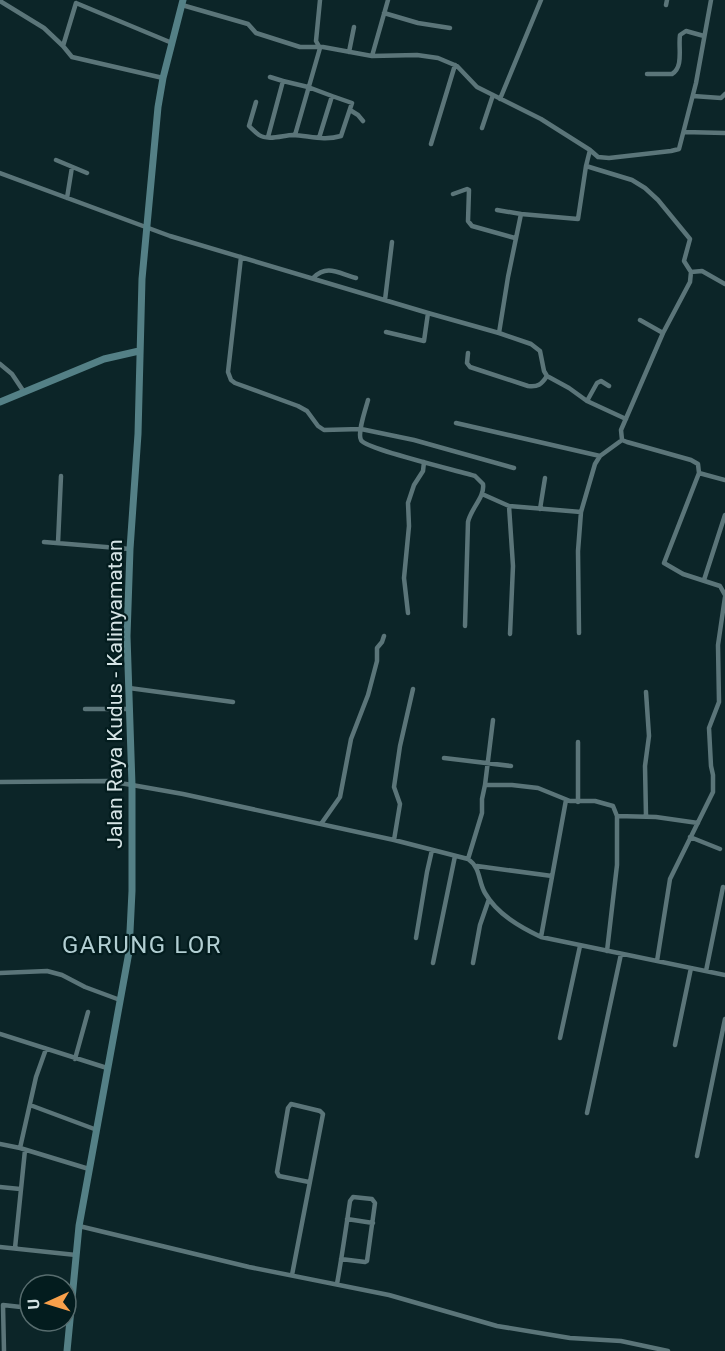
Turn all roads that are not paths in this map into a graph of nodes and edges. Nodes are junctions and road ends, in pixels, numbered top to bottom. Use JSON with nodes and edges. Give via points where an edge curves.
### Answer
{"nodes":[{"id":1,"x":15,"y":0,"type":"edge"},
{"id":2,"x":320,"y":0,"type":"edge"},
{"id":3,"x":388,"y":0,"type":"edge"},
{"id":4,"x":541,"y":0,"type":"edge"},
{"id":5,"x":711,"y":0,"type":"edge"},
{"id":6,"x":0,"y":1,"type":"edge"},
{"id":7,"x":76,"y":2,"type":"edge"},
{"id":8,"x":182,"y":2,"type":"edge"},
{"id":9,"x":11,"y":8,"type":"junction"},
{"id":10,"x":384,"y":13,"type":"junction"},
{"id":11,"x":354,"y":27,"type":"dead end"},
{"id":12,"x":450,"y":28,"type":"dead end"},
{"id":13,"x":704,"y":36,"type":"junction"},
{"id":14,"x":172,"y":43,"type":"junction"},
{"id":15,"x":63,"y":46,"type":"junction"},
{"id":16,"x":320,"y":48,"type":"junction"},
{"id":17,"x":349,"y":52,"type":"junction"},
{"id":18,"x":372,"y":56,"type":"junction"},
{"id":19,"x":455,"y":65,"type":"junction"},
{"id":20,"x":647,"y":74,"type":"dead end"},
{"id":21,"x":270,"y":77,"type":"dead end"},
{"id":22,"x":163,"y":78,"type":"junction"},
{"id":23,"x":283,"y":81,"type":"junction"},
{"id":24,"x":308,"y":87,"type":"junction"},
{"id":25,"x":725,"y":94,"type":"edge"},
{"id":26,"x":493,"y":95,"type":"junction"},
{"id":27,"x":332,"y":96,"type":"junction"},
{"id":28,"x":693,"y":96,"type":"junction"},
{"id":29,"x":500,"y":99,"type":"junction"},
{"id":30,"x":256,"y":102,"type":"dead end"},
{"id":31,"x":350,"y":110,"type":"junction"},
{"id":32,"x":363,"y":121,"type":"dead end"},
{"id":33,"x":482,"y":128,"type":"dead end"},
{"id":34,"x":684,"y":132,"type":"junction"},
{"id":35,"x":725,"y":133,"type":"edge"},
{"id":36,"x":295,"y":135,"type":"junction"},
{"id":37,"x":268,"y":137,"type":"junction"},
{"id":38,"x":319,"y":138,"type":"junction"},
{"id":39,"x":431,"y":144,"type":"dead end"},
{"id":40,"x":589,"y":152,"type":"junction"},
{"id":41,"x":56,"y":160,"type":"dead end"},
{"id":42,"x":586,"y":166,"type":"junction"},
{"id":43,"x":72,"y":167,"type":"junction"},
{"id":44,"x":0,"y":172,"type":"edge"},
{"id":45,"x":87,"y":173,"type":"dead end"},
{"id":46,"x":453,"y":194,"type":"dead end"},
{"id":47,"x":67,"y":198,"type":"junction"},
{"id":48,"x":497,"y":210,"type":"dead end"},
{"id":49,"x":521,"y":214,"type":"junction"},
{"id":50,"x":145,"y":228,"type":"junction"},
{"id":51,"x":515,"y":238,"type":"junction"},
{"id":52,"x":392,"y":242,"type":"dead end"},
{"id":53,"x":240,"y":257,"type":"junction"},
{"id":54,"x":691,"y":272,"type":"junction"},
{"id":55,"x":313,"y":278,"type":"junction"},
{"id":56,"x":356,"y":278,"type":"dead end"},
{"id":57,"x":725,"y":284,"type":"edge"},
{"id":58,"x":385,"y":300,"type":"junction"},
{"id":59,"x":428,"y":313,"type":"junction"},
{"id":60,"x":640,"y":321,"type":"dead end"},
{"id":61,"x":386,"y":332,"type":"dead end"},
{"id":62,"x":499,"y":333,"type":"junction"},
{"id":63,"x":663,"y":333,"type":"junction"},
{"id":64,"x":139,"y":351,"type":"junction"},
{"id":65,"x":468,"y":353,"type":"dead end"},
{"id":66,"x":0,"y":364,"type":"edge"},
{"id":67,"x":547,"y":376,"type":"junction"},
{"id":68,"x":609,"y":386,"type":"dead end"},
{"id":69,"x":24,"y":392,"type":"junction"},
{"id":70,"x":368,"y":400,"type":"dead end"},
{"id":71,"x":587,"y":401,"type":"junction"},
{"id":72,"x":0,"y":402,"type":"edge"},
{"id":73,"x":626,"y":419,"type":"junction"},
{"id":74,"x":456,"y":423,"type":"dead end"},
{"id":75,"x":361,"y":429,"type":"junction"},
{"id":76,"x":622,"y":440,"type":"junction"},
{"id":77,"x":600,"y":456,"type":"junction"},
{"id":78,"x":424,"y":462,"type":"junction"},
{"id":79,"x":514,"y":468,"type":"dead end"},
{"id":80,"x":699,"y":473,"type":"junction"},
{"id":81,"x":61,"y":476,"type":"dead end"},
{"id":82,"x":545,"y":478,"type":"dead end"},
{"id":83,"x":725,"y":480,"type":"edge"},
{"id":84,"x":482,"y":494,"type":"junction"},
{"id":85,"x":509,"y":506,"type":"junction"},
{"id":86,"x":540,"y":509,"type":"junction"},
{"id":87,"x":580,"y":512,"type":"junction"},
{"id":88,"x":725,"y":515,"type":"edge"},
{"id":89,"x":44,"y":542,"type":"dead end"},
{"id":90,"x":58,"y":543,"type":"junction"},
{"id":91,"x":130,"y":549,"type":"junction"},
{"id":92,"x":704,"y":580,"type":"junction"},
{"id":93,"x":725,"y":596,"type":"edge"},
{"id":94,"x":408,"y":613,"type":"dead end"},
{"id":95,"x":723,"y":621,"type":"edge"},
{"id":96,"x":465,"y":626,"type":"dead end"},
{"id":97,"x":579,"y":633,"type":"dead end"},
{"id":98,"x":510,"y":634,"type":"dead end"},
{"id":99,"x":384,"y":636,"type":"dead end"},
{"id":100,"x":129,"y":688,"type":"junction"},
{"id":101,"x":413,"y":689,"type":"dead end"},
{"id":102,"x":646,"y":692,"type":"dead end"},
{"id":103,"x":233,"y":702,"type":"dead end"},
{"id":104,"x":130,"y":709,"type":"junction"},
{"id":105,"x":85,"y":710,"type":"dead end"},
{"id":106,"x":493,"y":720,"type":"dead end"},
{"id":107,"x":578,"y":742,"type":"dead end"},
{"id":108,"x":444,"y":758,"type":"dead end"},
{"id":109,"x":488,"y":763,"type":"junction"},
{"id":110,"x":511,"y":766,"type":"dead end"},
{"id":111,"x":0,"y":782,"type":"edge"},
{"id":112,"x":132,"y":785,"type":"junction"},
{"id":113,"x":485,"y":785,"type":"junction"},
{"id":114,"x":566,"y":800,"type":"junction"},
{"id":115,"x":578,"y":801,"type":"junction"},
{"id":116,"x":617,"y":816,"type":"junction"},
{"id":117,"x":646,"y":816,"type":"junction"},
{"id":118,"x":698,"y":823,"type":"junction"},
{"id":119,"x":321,"y":824,"type":"junction"},
{"id":120,"x":690,"y":837,"type":"junction"},
{"id":121,"x":394,"y":840,"type":"junction"},
{"id":122,"x":720,"y":849,"type":"dead end"},
{"id":123,"x":432,"y":850,"type":"junction"},
{"id":124,"x":455,"y":856,"type":"junction"},
{"id":125,"x":468,"y":859,"type":"junction"},
{"id":126,"x":477,"y":866,"type":"junction"},
{"id":127,"x":552,"y":876,"type":"junction"},
{"id":128,"x":723,"y":887,"type":"dead end"},
{"id":129,"x":489,"y":899,"type":"junction"},
{"id":130,"x":541,"y":937,"type":"junction"},
{"id":131,"x":417,"y":938,"type":"dead end"},
{"id":132,"x":580,"y":946,"type":"junction"},
{"id":133,"x":607,"y":951,"type":"junction"},
{"id":134,"x":621,"y":954,"type":"junction"},
{"id":135,"x":657,"y":961,"type":"junction"},
{"id":136,"x":434,"y":963,"type":"dead end"},
{"id":137,"x":472,"y":963,"type":"dead end"},
{"id":138,"x":691,"y":968,"type":"junction"},
{"id":139,"x":706,"y":971,"type":"junction"},
{"id":140,"x":0,"y":973,"type":"edge"},
{"id":141,"x":725,"y":975,"type":"edge"},
{"id":142,"x":121,"y":1000,"type":"junction"},
{"id":143,"x":88,"y":1012,"type":"dead end"},
{"id":144,"x":725,"y":1019,"type":"edge"},
{"id":145,"x":0,"y":1035,"type":"edge"},
{"id":146,"x":560,"y":1038,"type":"dead end"},
{"id":147,"x":675,"y":1045,"type":"dead end"},
{"id":148,"x":46,"y":1049,"type":"junction"},
{"id":149,"x":75,"y":1059,"type":"junction"},
{"id":150,"x":107,"y":1068,"type":"junction"},
{"id":151,"x":30,"y":1105,"type":"junction"},
{"id":152,"x":587,"y":1113,"type":"dead end"},
{"id":153,"x":97,"y":1130,"type":"junction"},
{"id":154,"x":0,"y":1144,"type":"edge"},
{"id":155,"x":23,"y":1149,"type":"junction"},
{"id":156,"x":697,"y":1156,"type":"dead end"},
{"id":157,"x":89,"y":1169,"type":"junction"},
{"id":158,"x":309,"y":1182,"type":"junction"},
{"id":159,"x":0,"y":1187,"type":"edge"},
{"id":160,"x":20,"y":1189,"type":"junction"},
{"id":161,"x":347,"y":1219,"type":"junction"},
{"id":162,"x":373,"y":1223,"type":"junction"},
{"id":163,"x":79,"y":1226,"type":"junction"},
{"id":164,"x":0,"y":1247,"type":"edge"},
{"id":165,"x":15,"y":1248,"type":"junction"},
{"id":166,"x":76,"y":1255,"type":"junction"},
{"id":167,"x":341,"y":1258,"type":"junction"},
{"id":168,"x":74,"y":1273,"type":"edge"},
{"id":169,"x":291,"y":1275,"type":"junction"},
{"id":170,"x":338,"y":1284,"type":"junction"},
{"id":171,"x":1,"y":1305,"type":"edge"},
{"id":172,"x":18,"y":1307,"type":"edge"},
{"id":173,"x":68,"y":1333,"type":"edge"},
{"id":174,"x":4,"y":1351,"type":"edge"},
{"id":175,"x":67,"y":1351,"type":"edge"},
{"id":176,"x":668,"y":1351,"type":"edge"}],
"edges":[{"from":1,"to":9,"type":"street"},
{"from":2,"to":16,"type":"street","via":[[316,41]]},
{"from":3,"to":10,"type":"street"},
{"from":4,"to":29,"type":"street"},
{"from":5,"to":13,"type":"street"},
{"from":6,"to":9,"type":"street"},
{"from":7,"to":14,"type":"street"},
{"from":7,"to":15,"type":"street"},
{"from":8,"to":14,"type":"main road","name":"Jalan Raya Kudus - Kalinyamatan"},
{"from":8,"to":16,"type":"street","via":[[248,24],[261,35]]},
{"from":9,"to":15,"type":"street","via":[[44,28]]},
{"from":10,"to":12,"type":"street"},
{"from":10,"to":18,"type":"street"},
{"from":11,"to":17,"type":"street"},
{"from":13,"to":20,"type":"street","via":[[686,32],[680,35],[676,73]]},
{"from":13,"to":28,"type":"street"},
{"from":14,"to":22,"type":"main road","name":"Jalan Raya Kudus - Kalinyamatan"},
{"from":15,"to":22,"type":"street","via":[[72,57]]},
{"from":16,"to":17,"type":"street"},
{"from":16,"to":24,"type":"street"},
{"from":17,"to":18,"type":"street"},
{"from":18,"to":19,"type":"street","via":[[428,56]]},
{"from":19,"to":26,"type":"street","via":[[477,87]]},
{"from":19,"to":39,"type":"street"},
{"from":21,"to":23,"type":"street"},
{"from":22,"to":50,"type":"main road","name":"Jalan Raya Kudus - Kalinyamatan"},
{"from":23,"to":24,"type":"street"},
{"from":23,"to":37,"type":"street"},
{"from":24,"to":27,"type":"street"},
{"from":24,"to":36,"type":"street"},
{"from":25,"to":28,"type":"street","via":[[721,98]]},
{"from":26,"to":29,"type":"street"},
{"from":26,"to":33,"type":"street"},
{"from":27,"to":31,"type":"street","via":[[352,103]]},
{"from":27,"to":38,"type":"street"},
{"from":28,"to":34,"type":"street"},
{"from":29,"to":40,"type":"street","via":[[541,119]]},
{"from":30,"to":37,"type":"street","via":[[249,126],[258,135]]},
{"from":31,"to":32,"type":"street"},
{"from":31,"to":38,"type":"street","via":[[341,136]]},
{"from":34,"to":35,"type":"street"},
{"from":34,"to":40,"type":"street","via":[[679,148],[671,152],[609,158]]},
{"from":36,"to":37,"type":"street"},
{"from":36,"to":38,"type":"street"},
{"from":40,"to":42,"type":"street"},
{"from":41,"to":43,"type":"street"},
{"from":42,"to":49,"type":"street","via":[[578,219]]},
{"from":42,"to":54,"type":"street","via":[[632,180],[658,200],[690,239],[684,261]]},
{"from":43,"to":45,"type":"street"},
{"from":43,"to":47,"type":"street"},
{"from":44,"to":47,"type":"street"},
{"from":46,"to":51,"type":"street","via":[[469,190],[468,221],[472,226]]},
{"from":47,"to":50,"type":"street"},
{"from":48,"to":49,"type":"street"},
{"from":49,"to":51,"type":"street"},
{"from":50,"to":53,"type":"street"},
{"from":50,"to":64,"type":"main road","name":"Jalan Raya Kudus - Kalinyamatan"},
{"from":51,"to":62,"type":"street"},
{"from":52,"to":58,"type":"street"},
{"from":53,"to":55,"type":"street"},
{"from":53,"to":75,"type":"street","via":[[228,372],[231,380],[298,406],[324,430]]},
{"from":54,"to":57,"type":"street","via":[[702,271]]},
{"from":54,"to":63,"type":"street"},
{"from":55,"to":56,"type":"street","via":[[326,270]]},
{"from":55,"to":58,"type":"street"},
{"from":58,"to":59,"type":"street"},
{"from":59,"to":61,"type":"street","via":[[424,341]]},
{"from":59,"to":62,"type":"street"},
{"from":60,"to":63,"type":"street"},
{"from":62,"to":67,"type":"street","via":[[539,349]]},
{"from":63,"to":73,"type":"street"},
{"from":64,"to":69,"type":"main road","via":[[104,359]]},
{"from":64,"to":91,"type":"main road","name":"Jalan Raya Kudus - Kalinyamatan"},
{"from":65,"to":67,"type":"street","via":[[470,367],[528,386],[542,384]]},
{"from":66,"to":69,"type":"street"},
{"from":67,"to":71,"type":"street"},
{"from":68,"to":71,"type":"street","via":[[597,382]]},
{"from":69,"to":72,"type":"main road"},
{"from":70,"to":75,"type":"street"},
{"from":71,"to":73,"type":"street"},
{"from":73,"to":76,"type":"street"},
{"from":74,"to":77,"type":"street"},
{"from":75,"to":78,"type":"street","via":[[362,443]]},
{"from":75,"to":79,"type":"street"},
{"from":76,"to":77,"type":"street"},
{"from":76,"to":80,"type":"street","via":[[691,460],[698,464]]},
{"from":77,"to":87,"type":"street"},
{"from":78,"to":84,"type":"street","via":[[475,476],[483,484]]},
{"from":78,"to":94,"type":"street","via":[[408,502],[404,578]]},
{"from":80,"to":83,"type":"street"},
{"from":80,"to":92,"type":"street","via":[[664,561],[666,566]]},
{"from":81,"to":90,"type":"street"},
{"from":82,"to":86,"type":"street"},
{"from":84,"to":85,"type":"street"},
{"from":84,"to":96,"type":"street","via":[[468,522]]},
{"from":85,"to":86,"type":"street"},
{"from":85,"to":98,"type":"street","via":[[513,566]]},
{"from":86,"to":87,"type":"street"},
{"from":87,"to":97,"type":"street"},
{"from":88,"to":92,"type":"street"},
{"from":89,"to":90,"type":"street"},
{"from":90,"to":91,"type":"street"},
{"from":91,"to":100,"type":"main road","name":"Jalan Raya Kudus - Kalinyamatan"},
{"from":92,"to":93,"type":"street","via":[[720,586]]},
{"from":93,"to":95,"type":"street"},
{"from":95,"to":118,"type":"street","via":[[718,651],[719,702],[709,728],[713,792]]},
{"from":99,"to":119,"type":"street","via":[[377,648],[377,662],[363,711],[351,739],[340,797]]},
{"from":100,"to":103,"type":"street"},
{"from":100,"to":104,"type":"main road","name":"Jalan Raya Kudus - Kalinyamatan"},
{"from":101,"to":121,"type":"street","via":[[394,787],[400,804]]},
{"from":102,"to":117,"type":"street"},
{"from":104,"to":105,"type":"street"},
{"from":104,"to":112,"type":"main road","name":"Jalan Raya Kudus - Kalinyamatan"},
{"from":106,"to":109,"type":"street"},
{"from":107,"to":115,"type":"street"},
{"from":108,"to":109,"type":"street"},
{"from":109,"to":110,"type":"street"},
{"from":109,"to":113,"type":"street"},
{"from":111,"to":112,"type":"street","via":[[107,781]]},
{"from":112,"to":119,"type":"street"},
{"from":112,"to":142,"type":"main road","name":"Jalan Raya Kudus - Kalinyamatan","via":[[129,952]]},
{"from":113,"to":114,"type":"street","via":[[538,788]]},
{"from":113,"to":125,"type":"street","via":[[482,813]]},
{"from":114,"to":115,"type":"street"},
{"from":114,"to":127,"type":"street"},
{"from":115,"to":116,"type":"street","via":[[613,806]]},
{"from":116,"to":117,"type":"street"},
{"from":116,"to":133,"type":"street","via":[[617,865]]},
{"from":117,"to":118,"type":"street"},
{"from":118,"to":120,"type":"street"},
{"from":119,"to":121,"type":"street"},
{"from":120,"to":122,"type":"street"},
{"from":120,"to":135,"type":"street","via":[[670,879]]},
{"from":121,"to":123,"type":"street"},
{"from":123,"to":124,"type":"street"},
{"from":123,"to":131,"type":"street"},
{"from":124,"to":125,"type":"street"},
{"from":124,"to":136,"type":"street"},
{"from":125,"to":126,"type":"street"},
{"from":126,"to":127,"type":"street"},
{"from":126,"to":129,"type":"street"},
{"from":127,"to":130,"type":"street"},
{"from":128,"to":139,"type":"street"},
{"from":129,"to":130,"type":"street","via":[[508,918]]},
{"from":129,"to":137,"type":"street"},
{"from":130,"to":132,"type":"street"},
{"from":132,"to":133,"type":"street"},
{"from":132,"to":146,"type":"street"},
{"from":133,"to":134,"type":"street"},
{"from":134,"to":135,"type":"street"},
{"from":134,"to":152,"type":"street"},
{"from":135,"to":138,"type":"street"},
{"from":138,"to":139,"type":"street"},
{"from":138,"to":147,"type":"street"},
{"from":139,"to":141,"type":"street"},
{"from":140,"to":142,"type":"street","via":[[47,971]]},
{"from":142,"to":150,"type":"main road","name":"Jalan Raya Kudus - Kalinyamatan"},
{"from":143,"to":149,"type":"street"},
{"from":144,"to":156,"type":"street"},
{"from":145,"to":148,"type":"street"},
{"from":148,"to":149,"type":"street"},
{"from":148,"to":151,"type":"street"},
{"from":149,"to":150,"type":"street"},
{"from":150,"to":153,"type":"main road","name":"Jalan Raya Kudus - Kalinyamatan"},
{"from":151,"to":153,"type":"street"},
{"from":151,"to":155,"type":"street"},
{"from":153,"to":157,"type":"main road","name":"Jalan Raya Kudus - Kalinyamatan"},
{"from":154,"to":155,"type":"street"},
{"from":155,"to":157,"type":"street"},
{"from":155,"to":160,"type":"street"},
{"from":157,"to":163,"type":"main road","name":"Jalan Raya Kudus - Kalinyamatan"},
{"from":158,"to":158,"type":"street","via":[[323,1113],[291,1104],[277,1172],[279,1176]]},
{"from":158,"to":169,"type":"street"},
{"from":159,"to":160,"type":"street"},
{"from":160,"to":165,"type":"street"},
{"from":161,"to":162,"type":"street"},
{"from":161,"to":162,"type":"street","via":[[351,1199],[372,1199]]},
{"from":161,"to":167,"type":"street"},
{"from":162,"to":167,"type":"street","via":[[366,1262]]},
{"from":163,"to":166,"type":"main road","name":"Jalan Raya Kudus - Kalinyamatan"},
{"from":163,"to":169,"type":"street"},
{"from":164,"to":165,"type":"street"},
{"from":165,"to":166,"type":"street"},
{"from":166,"to":168,"type":"main road","name":"Jalan Raya Kudus - Kalinyamatan"},
{"from":167,"to":170,"type":"street"},
{"from":169,"to":170,"type":"street"},
{"from":170,"to":176,"type":"street","via":[[497,1326]]},
{"from":171,"to":172,"type":"street"},
{"from":171,"to":174,"type":"street"},
{"from":173,"to":175,"type":"main road","name":"Jalan Raya Kudus - Kalinyamatan"}]}
